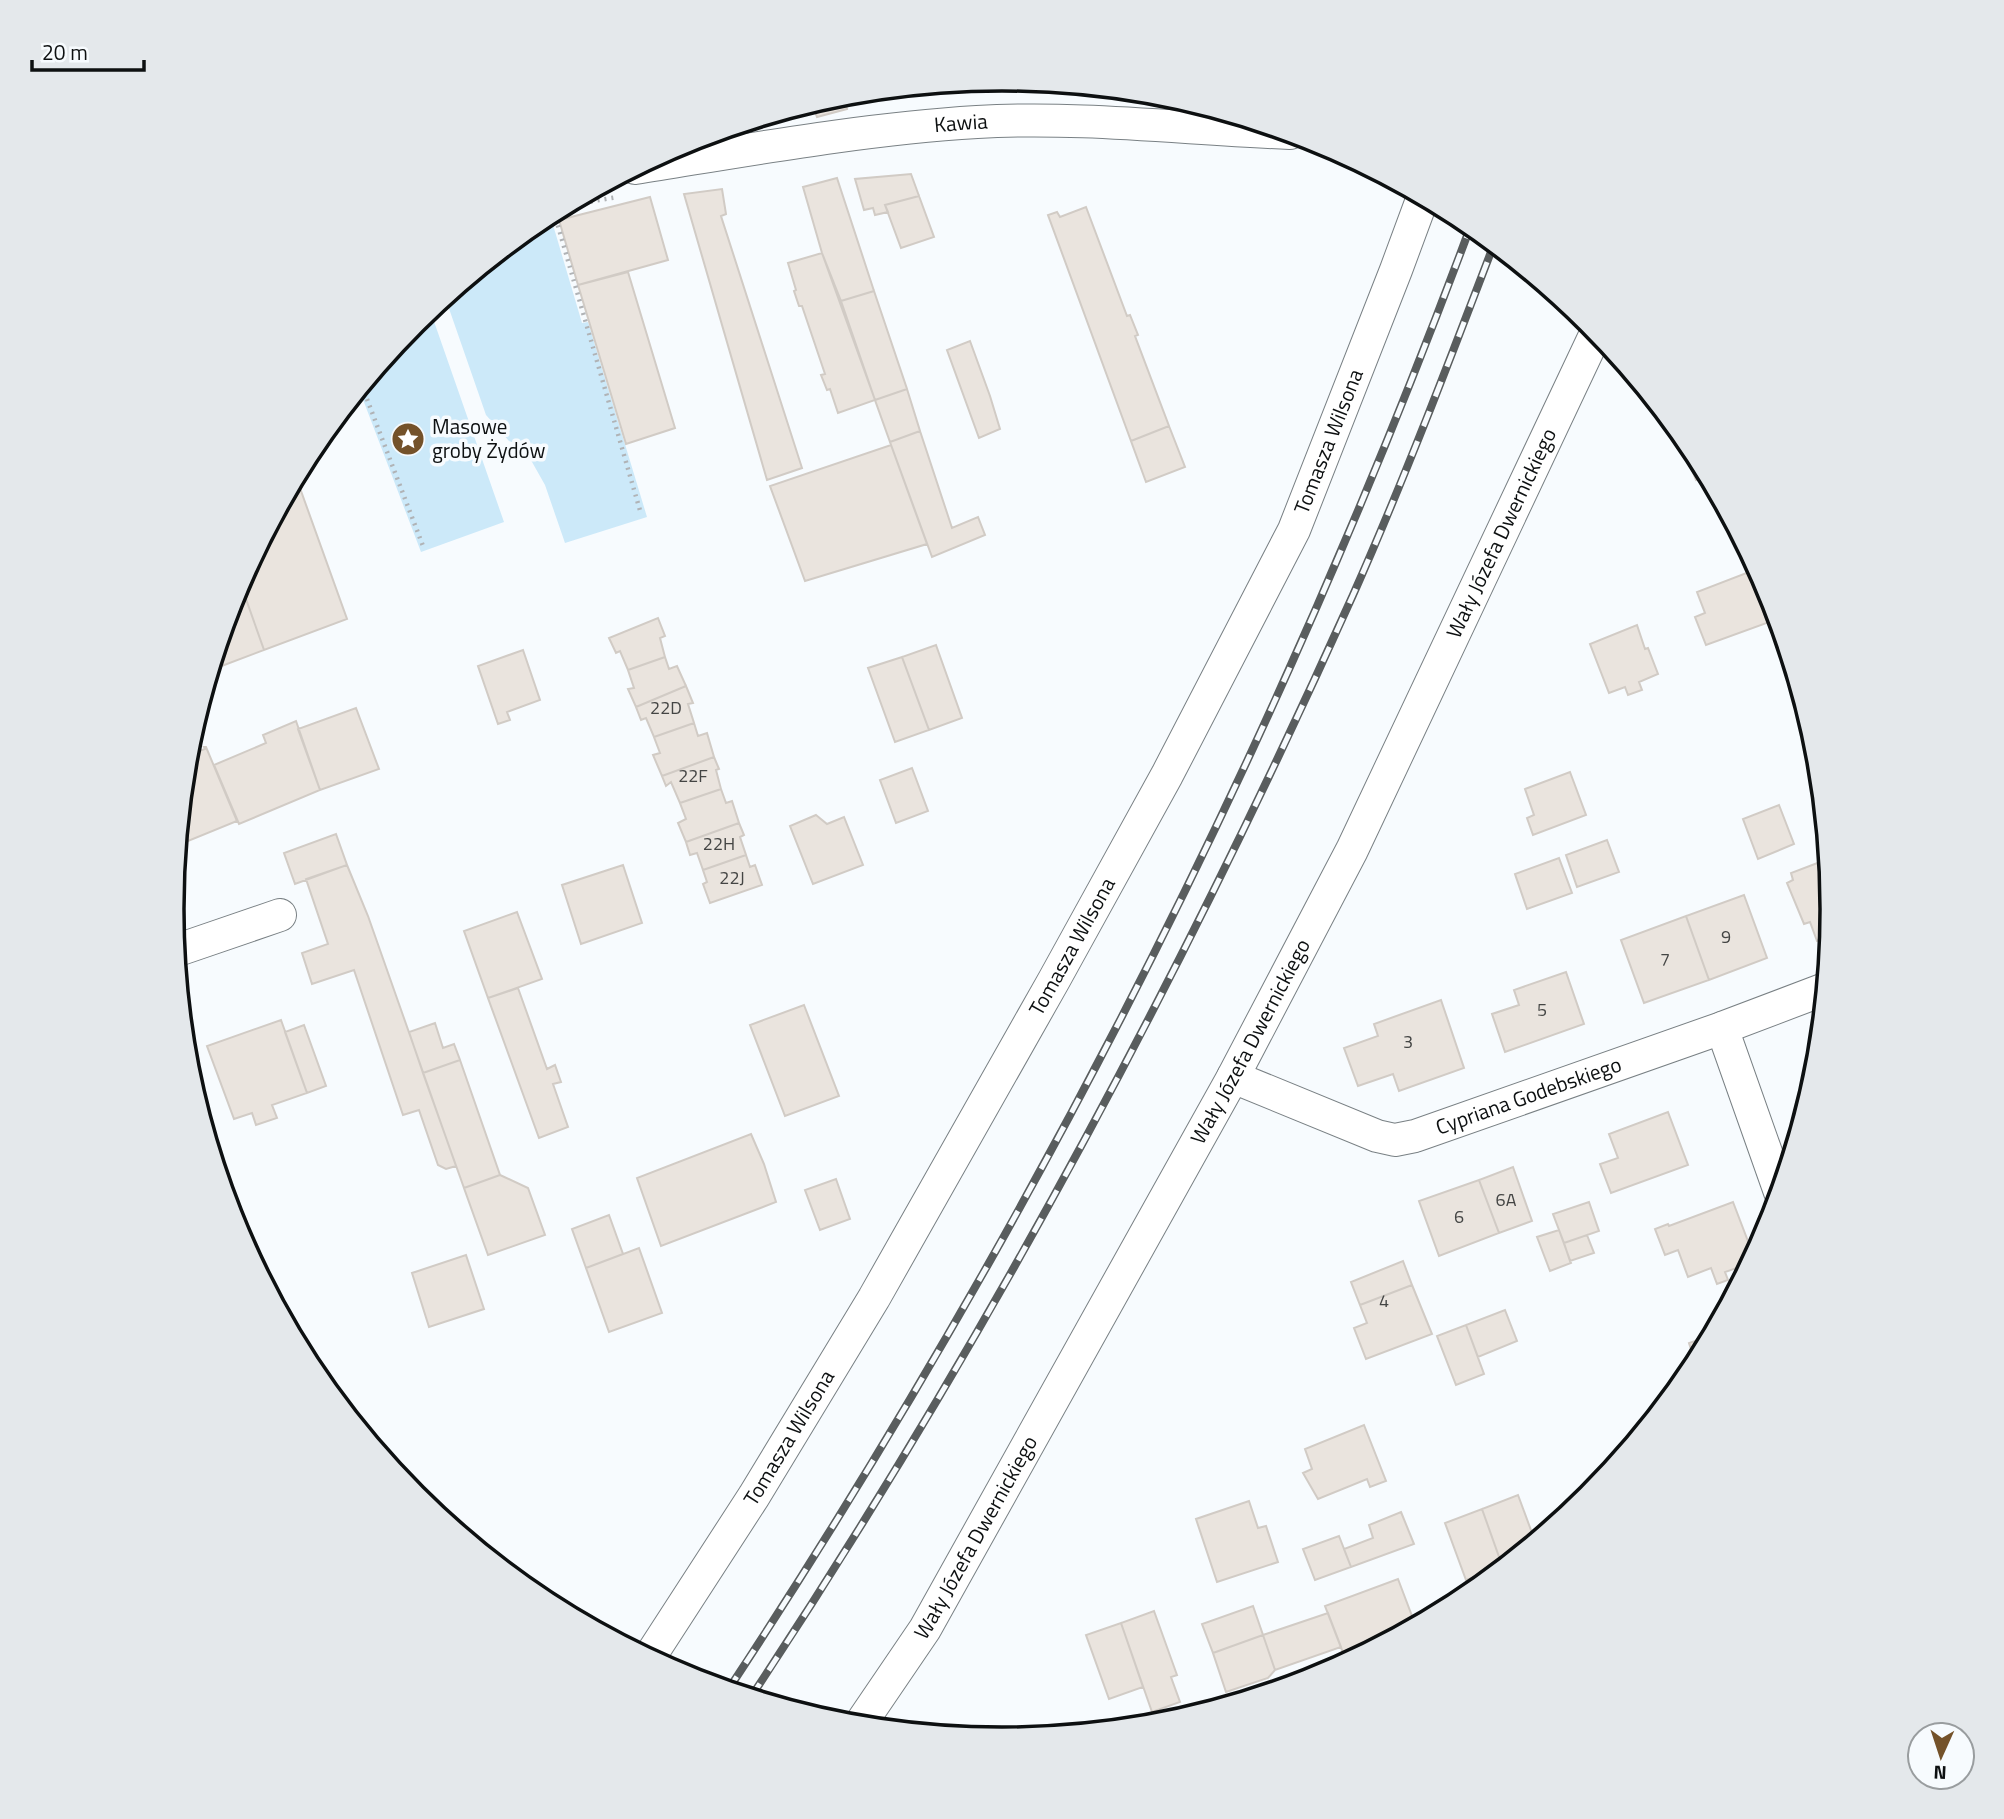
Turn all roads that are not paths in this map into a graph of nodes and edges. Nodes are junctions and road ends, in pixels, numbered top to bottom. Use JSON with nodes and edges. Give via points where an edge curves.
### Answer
{"nodes":[{"id":1,"x":1254,"y":131,"type":"edge"},
{"id":2,"x":667,"y":163,"type":"edge"},
{"id":3,"x":1420,"y":206,"type":"edge"},
{"id":4,"x":1592,"y":342,"type":"edge"},
{"id":5,"x":280,"y":915,"type":"dead end"},
{"id":6,"x":185,"y":948,"type":"edge"},
{"id":7,"x":1816,"y":993,"type":"edge"},
{"id":8,"x":1722,"y":1028,"type":"junction"},
{"id":9,"x":1233,"y":1077,"type":"junction"},
{"id":10,"x":1775,"y":1178,"type":"edge"},
{"id":11,"x":654,"y":1650,"type":"edge"},
{"id":12,"x":866,"y":1716,"type":"edge"}],
"edges":[{"from":1,"to":2,"type":"street","name":"Kawia","via":[[1069,120],[977,122]]},
{"from":3,"to":11,"type":"street","name":"Tomasza Wilsona","via":[[1294,530],[1167,775],[874,1298]]},
{"from":4,"to":9,"type":"street","name":"Wały Józefa Dwernickiego","via":[[1352,850]]},
{"from":5,"to":6,"type":"street"},
{"from":7,"to":8,"type":"street","name":"Cypriana Godebskiego"},
{"from":8,"to":9,"type":"street","name":"Cypriana Godebskiego","via":[[1395,1140]]},
{"from":8,"to":10,"type":"street"},
{"from":9,"to":12,"type":"street","name":"Wały Józefa Dwernickiego","via":[[925,1629]]}]}
